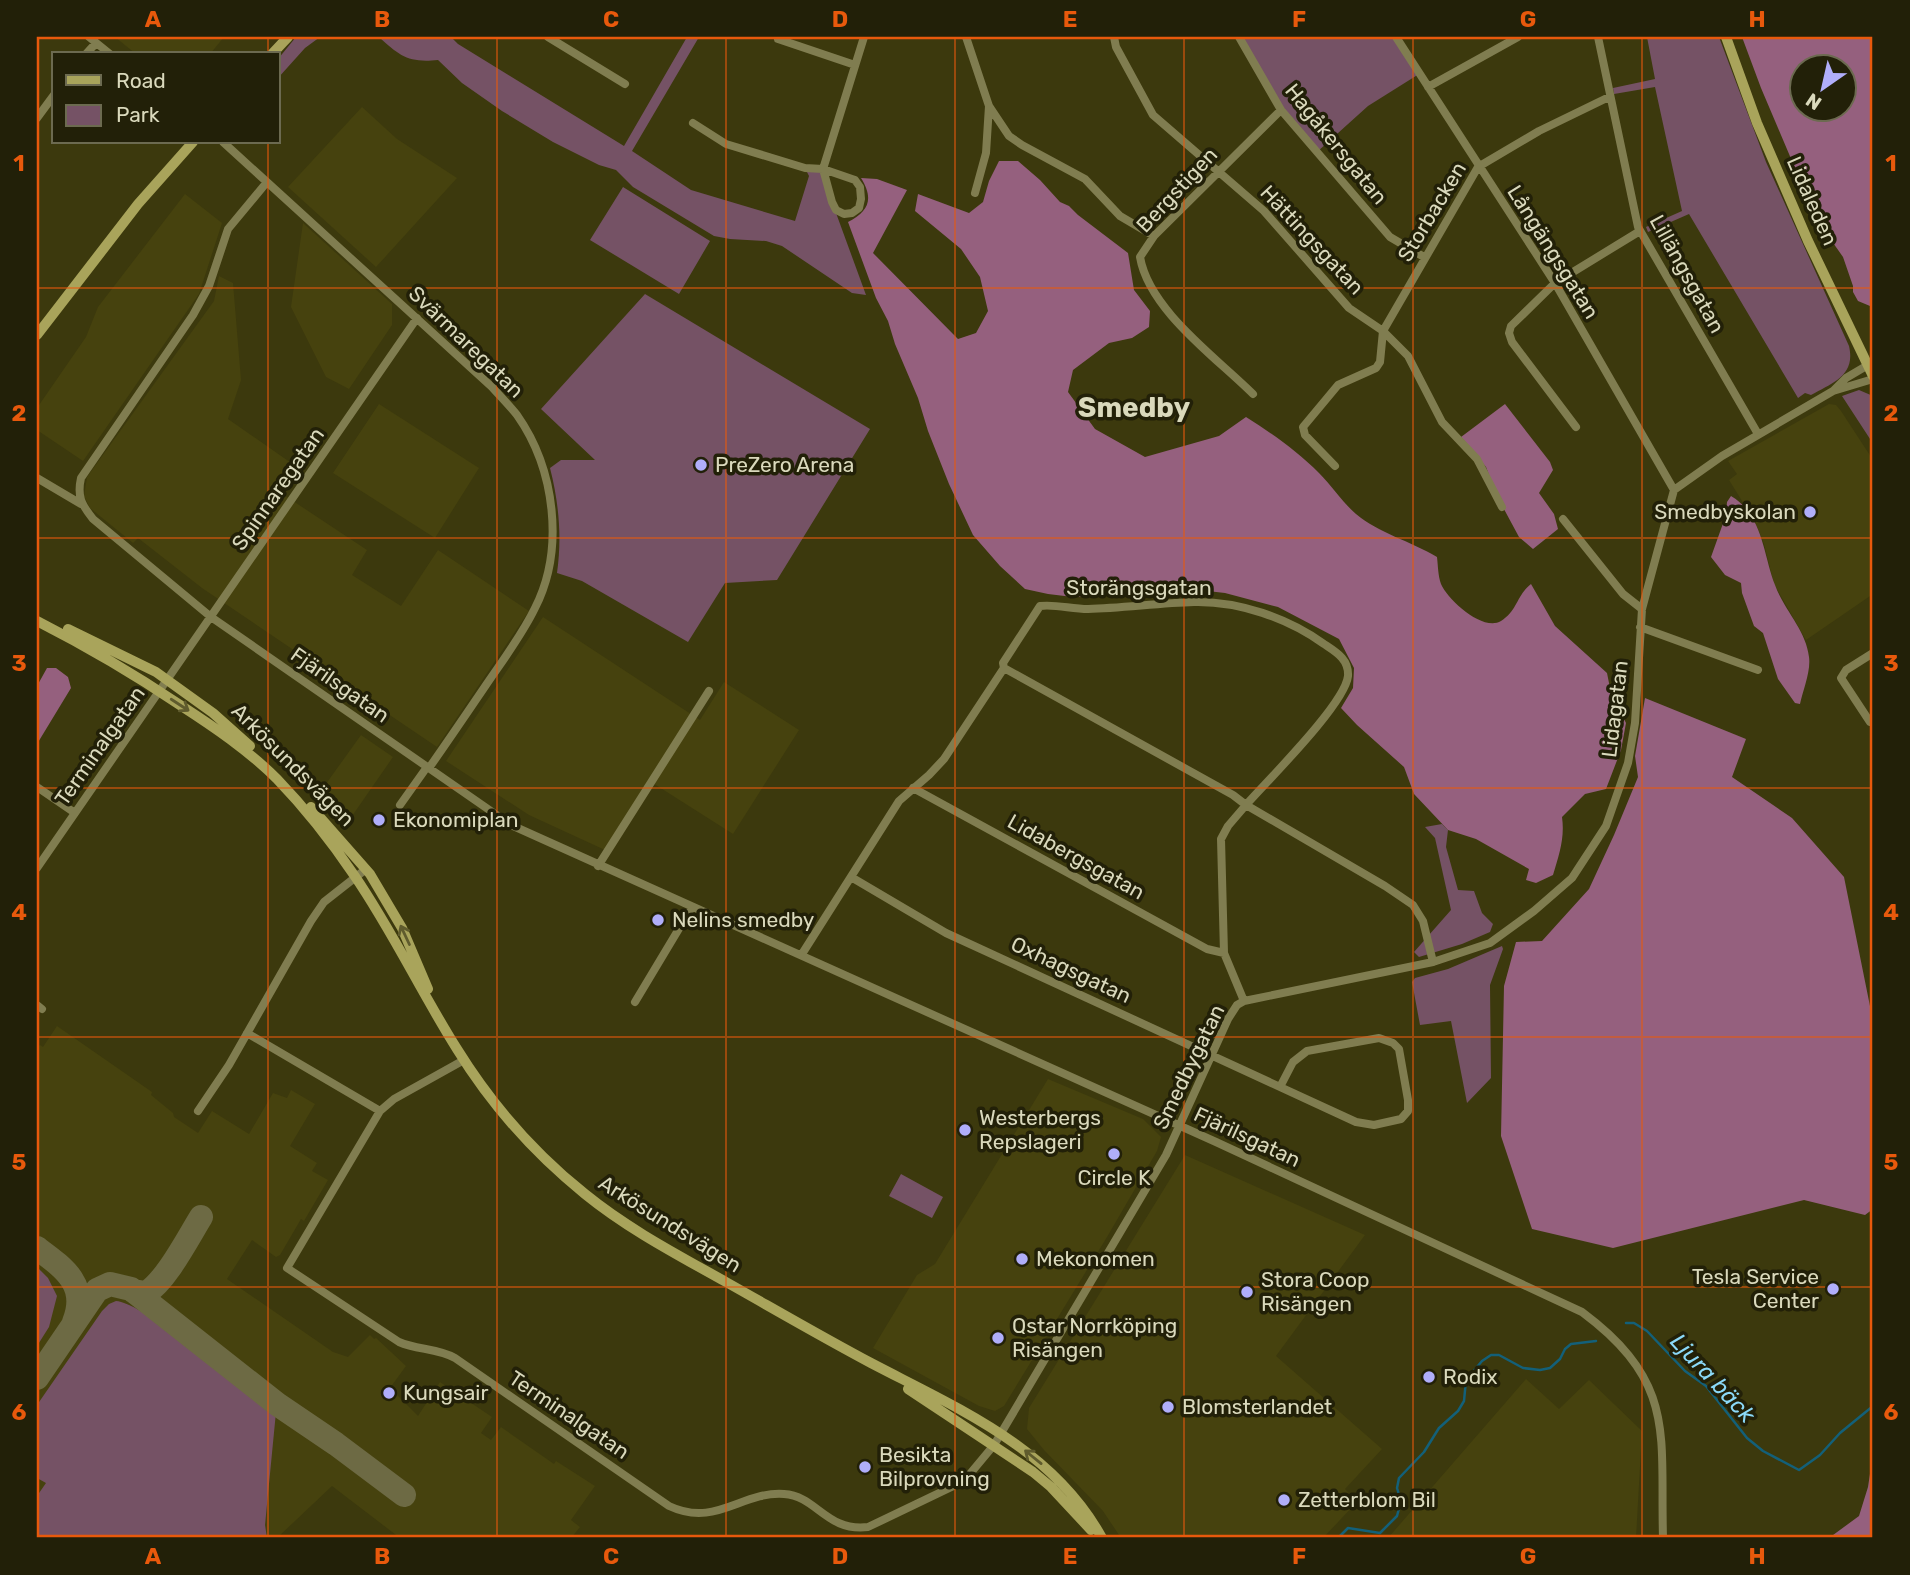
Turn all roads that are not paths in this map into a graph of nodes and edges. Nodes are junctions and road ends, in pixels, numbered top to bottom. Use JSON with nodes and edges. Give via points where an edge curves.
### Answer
{"nodes":[{"id":1,"x":89,"y":37,"type":"edge"},
{"id":2,"x":288,"y":37,"type":"edge"},
{"id":3,"x":548,"y":37,"type":"edge"},
{"id":4,"x":864,"y":37,"type":"edge"},
{"id":5,"x":966,"y":37,"type":"edge"},
{"id":6,"x":1114,"y":37,"type":"edge"},
{"id":7,"x":1239,"y":37,"type":"edge"},
{"id":8,"x":1395,"y":37,"type":"edge"},
{"id":9,"x":1518,"y":37,"type":"edge"},
{"id":10,"x":1598,"y":37,"type":"edge"},
{"id":11,"x":1727,"y":37,"type":"edge"},
{"id":12,"x":778,"y":39,"type":"dead end"},
{"id":13,"x":96,"y":43,"type":"junction"},
{"id":14,"x":88,"y":52,"type":"edge"},
{"id":15,"x":107,"y":52,"type":"edge"},
{"id":16,"x":274,"y":52,"type":"edge"},
{"id":17,"x":855,"y":65,"type":"junction"},
{"id":18,"x":625,"y":84,"type":"dead end"},
{"id":19,"x":1428,"y":87,"type":"junction"},
{"id":20,"x":1609,"y":97,"type":"junction"},
{"id":21,"x":52,"y":98,"type":"edge"},
{"id":22,"x":989,"y":106,"type":"junction"},
{"id":23,"x":1281,"y":110,"type":"junction"},
{"id":24,"x":37,"y":118,"type":"edge"},
{"id":25,"x":693,"y":123,"type":"dead end"},
{"id":26,"x":191,"y":144,"type":"edge"},
{"id":27,"x":225,"y":144,"type":"edge"},
{"id":28,"x":1478,"y":167,"type":"junction"},
{"id":29,"x":823,"y":169,"type":"junction"},
{"id":30,"x":1217,"y":172,"type":"junction"},
{"id":31,"x":267,"y":182,"type":"junction"},
{"id":32,"x":975,"y":193,"type":"dead end"},
{"id":33,"x":1640,"y":231,"type":"junction"},
{"id":34,"x":1154,"y":236,"type":"junction"},
{"id":35,"x":1424,"y":257,"type":"junction"},
{"id":36,"x":1555,"y":283,"type":"junction"},
{"id":37,"x":417,"y":318,"type":"junction"},
{"id":38,"x":1383,"y":331,"type":"junction"},
{"id":39,"x":37,"y":335,"type":"edge"},
{"id":40,"x":1868,"y":365,"type":"junction"},
{"id":41,"x":1873,"y":378,"type":"edge"},
{"id":42,"x":1833,"y":391,"type":"junction"},
{"id":43,"x":1253,"y":394,"type":"dead end"},
{"id":44,"x":1576,"y":427,"type":"dead end"},
{"id":45,"x":1758,"y":434,"type":"junction"},
{"id":46,"x":1335,"y":466,"type":"dead end"},
{"id":47,"x":37,"y":478,"type":"edge"},
{"id":48,"x":1674,"y":490,"type":"junction"},
{"id":49,"x":81,"y":504,"type":"junction"},
{"id":50,"x":1502,"y":507,"type":"dead end"},
{"id":51,"x":1563,"y":519,"type":"dead end"},
{"id":52,"x":1642,"y":609,"type":"junction"},
{"id":53,"x":37,"y":614,"type":"edge"},
{"id":54,"x":211,"y":617,"type":"junction"},
{"id":55,"x":37,"y":621,"type":"edge"},
{"id":56,"x":1640,"y":627,"type":"junction"},
{"id":57,"x":1873,"y":653,"type":"edge"},
{"id":58,"x":1004,"y":668,"type":"junction"},
{"id":59,"x":1758,"y":670,"type":"dead end"},
{"id":60,"x":167,"y":679,"type":"junction"},
{"id":61,"x":159,"y":691,"type":"junction"},
{"id":62,"x":709,"y":691,"type":"dead end"},
{"id":63,"x":1873,"y":723,"type":"edge"},
{"id":64,"x":428,"y":768,"type":"junction"},
{"id":65,"x":37,"y":787,"type":"edge"},
{"id":66,"x":913,"y":788,"type":"junction"},
{"id":67,"x":400,"y":804,"type":"dead end"},
{"id":68,"x":1246,"y":804,"type":"junction"},
{"id":69,"x":75,"y":813,"type":"junction"},
{"id":70,"x":598,"y":866,"type":"junction"},
{"id":71,"x":37,"y":868,"type":"edge"},
{"id":72,"x":366,"y":869,"type":"junction"},
{"id":73,"x":356,"y":877,"type":"junction"},
{"id":74,"x":851,"y":877,"type":"junction"},
{"id":75,"x":692,"y":907,"type":"junction"},
{"id":76,"x":1224,"y":953,"type":"junction"},
{"id":77,"x":802,"y":954,"type":"junction"},
{"id":78,"x":1433,"y":962,"type":"junction"},
{"id":79,"x":1244,"y":1001,"type":"junction"},
{"id":80,"x":635,"y":1002,"type":"dead end"},
{"id":81,"x":441,"y":1021,"type":"junction"},
{"id":82,"x":247,"y":1033,"type":"junction"},
{"id":83,"x":1212,"y":1055,"type":"junction"},
{"id":84,"x":464,"y":1060,"type":"junction"},
{"id":85,"x":1280,"y":1087,"type":"junction"},
{"id":86,"x":198,"y":1111,"type":"dead end"},
{"id":87,"x":380,"y":1111,"type":"junction"},
{"id":88,"x":1180,"y":1126,"type":"junction"},
{"id":89,"x":859,"y":1356,"type":"junction"},
{"id":90,"x":1002,"y":1433,"type":"junction"},
{"id":91,"x":994,"y":1445,"type":"junction"},
{"id":92,"x":1100,"y":1538,"type":"edge"},
{"id":93,"x":1661,"y":1538,"type":"edge"}],
"edges":[{"from":1,"to":13,"type":"street"},
{"from":2,"to":16,"type":"main road"},
{"from":3,"to":18,"type":"street"},
{"from":4,"to":17,"type":"street"},
{"from":5,"to":22,"type":"street"},
{"from":6,"to":30,"type":"street","name":"Hättingsgatan","via":[[1153,115]]},
{"from":7,"to":23,"type":"street","name":"Hagåkersgatan"},
{"from":8,"to":19,"type":"street","name":"Långängsgatan"},
{"from":9,"to":19,"type":"street"},
{"from":10,"to":20,"type":"street","name":"Lillängsgatan"},
{"from":11,"to":40,"type":"main road","name":"Lidaleden","via":[[1757,123],[1808,242]]},
{"from":12,"to":17,"type":"street"},
{"from":13,"to":14,"type":"street"},
{"from":13,"to":15,"type":"street"},
{"from":17,"to":29,"type":"street"},
{"from":19,"to":28,"type":"street","name":"Långängsgatan"},
{"from":20,"to":28,"type":"street","name":"Storbacken"},
{"from":20,"to":33,"type":"street","name":"Lillängsgatan"},
{"from":21,"to":24,"type":"street"},
{"from":22,"to":32,"type":"street","via":[[986,153]]},
{"from":22,"to":34,"type":"street","via":[[1009,136],[1085,179],[1120,216]]},
{"from":23,"to":30,"type":"street","name":"Bergstigen"},
{"from":23,"to":35,"type":"street","name":"Hagåkersgatan","via":[[1390,237]]},
{"from":25,"to":29,"type":"street","via":[[726,144]]},
{"from":26,"to":39,"type":"main road","via":[[138,204]]},
{"from":27,"to":31,"type":"street","name":"Svärmaregatan"},
{"from":28,"to":35,"type":"street","name":"Storbacken"},
{"from":28,"to":36,"type":"street","name":"Långängsgatan"},
{"from":29,"to":29,"type":"street","via":[[836,210],[844,214],[859,208],[860,187],[855,180]]},
{"from":30,"to":34,"type":"street","name":"Bergstigen"},
{"from":30,"to":38,"type":"street","name":"Hättingsgatan","via":[[1264,211],[1349,308]]},
{"from":31,"to":37,"type":"street","name":"Svärmaregatan"},
{"from":31,"to":49,"type":"street","via":[[229,229],[209,286],[193,315],[81,478]]},
{"from":33,"to":36,"type":"street"},
{"from":33,"to":45,"type":"street","name":"Lillängsgatan"},
{"from":34,"to":43,"type":"street","name":"Bergstigen","via":[[1140,257],[1153,289],[1180,324]]},
{"from":35,"to":38,"type":"street","name":"Storbacken"},
{"from":36,"to":44,"type":"street","via":[[1509,333]]},
{"from":36,"to":48,"type":"street","name":"Långängsgatan"},
{"from":37,"to":54,"type":"street","name":"Spinnaregatan"},
{"from":37,"to":64,"type":"street","name":"Svärmaregatan","via":[[517,416],[538,453],[549,489],[552,529],[547,574],[536,606]]},
{"from":38,"to":46,"type":"street","via":[[1376,368],[1338,385],[1303,427],[1305,435]]},
{"from":38,"to":50,"type":"street","name":"Hättingsgatan","via":[[1408,356],[1442,422],[1478,459]]},
{"from":40,"to":41,"type":"main road","name":"Lidaleden"},
{"from":40,"to":42,"type":"street"},
{"from":41,"to":42,"type":"street"},
{"from":42,"to":45,"type":"street"},
{"from":45,"to":48,"type":"street"},
{"from":47,"to":49,"type":"street","name":"Fjärilsgatan"},
{"from":48,"to":52,"type":"street","name":"Lidagatan"},
{"from":49,"to":54,"type":"street","name":"Fjärilsgatan"},
{"from":51,"to":52,"type":"street","via":[[1623,594]]},
{"from":52,"to":56,"type":"street","name":"Lidagatan"},
{"from":53,"to":60,"type":"main road","name":"Arkösundsvägen"},
{"from":54,"to":60,"type":"street","name":"Spinnaregatan"},
{"from":54,"to":64,"type":"street","name":"Fjärilsgatan"},
{"from":55,"to":61,"type":"main road","name":"Arkösundsvägen"},
{"from":56,"to":59,"type":"street"},
{"from":56,"to":78,"type":"street","name":"Lidagatan","via":[[1635,723],[1628,762],[1606,826],[1572,878],[1534,911],[1490,943]]},
{"from":57,"to":63,"type":"street","via":[[1841,678]]},
{"from":58,"to":66,"type":"street","via":[[944,759]]},
{"from":58,"to":68,"type":"street"},
{"from":58,"to":68,"type":"street","name":"Storängsgatan","via":[[1040,606],[1086,609],[1197,602],[1248,608],[1307,632],[1342,657],[1348,679],[1303,740]]},
{"from":60,"to":61,"type":"street","name":"Terminalgatan"},
{"from":60,"to":72,"type":"main road","name":"Arkösundsvägen","via":[[258,754]]},
{"from":61,"to":69,"type":"street","name":"Terminalgatan"},
{"from":61,"to":73,"type":"main road","name":"Arkösundsvägen","one_way":true,"via":[[242,748],[277,779]]},
{"from":62,"to":70,"type":"street"},
{"from":64,"to":67,"type":"street","name":"Svärmaregatan"},
{"from":64,"to":70,"type":"street","name":"Fjärilsgatan","via":[[511,825]]},
{"from":65,"to":69,"type":"street"},
{"from":66,"to":74,"type":"street","via":[[899,801]]},
{"from":66,"to":76,"type":"street","name":"Lidabergsgatan","via":[[1207,949]]},
{"from":68,"to":76,"type":"street","name":"Smedbygatan","via":[[1221,839]]},
{"from":68,"to":78,"type":"street","via":[[1413,905],[1423,921]]},
{"from":69,"to":71,"type":"street","name":"Terminalgatan"},
{"from":70,"to":75,"type":"street","name":"Fjärilsgatan"},
{"from":72,"to":73,"type":"street"},
{"from":81,"to":72,"type":"main road","name":"Arkösundsvägen","one_way":true,"via":[[402,928]]},
{"from":73,"to":81,"type":"main road","name":"Arkösundsvägen"},
{"from":73,"to":82,"type":"street","via":[[324,902],[311,920]]},
{"from":74,"to":77,"type":"street"},
{"from":74,"to":83,"type":"street","name":"Oxhagsgatan","via":[[946,933]]},
{"from":75,"to":77,"type":"street","name":"Fjärilsgatan"},
{"from":75,"to":80,"type":"street"},
{"from":76,"to":79,"type":"street","name":"Smedbygatan"},
{"from":77,"to":88,"type":"street","name":"Fjärilsgatan"},
{"from":78,"to":79,"type":"street","name":"Lidagatan"},
{"from":79,"to":83,"type":"street","name":"Smedbygatan","via":[[1231,1012]]},
{"from":81,"to":84,"type":"main road","name":"Arkösundsvägen"},
{"from":82,"to":86,"type":"street"},
{"from":82,"to":87,"type":"street"},
{"from":83,"to":85,"type":"street","name":"Oxhagsgatan"},
{"from":83,"to":88,"type":"street","name":"Smedbygatan"},
{"from":84,"to":87,"type":"street","name":"Terminalgatan"},
{"from":84,"to":89,"type":"main road","name":"Arkösundsvägen","via":[[512,1124],[587,1196],[635,1230]]},
{"from":85,"to":85,"type":"street","name":"Oxhagsgatan","via":[[1366,1125],[1401,1119],[1408,1111],[1399,1049],[1386,1039],[1307,1051],[1293,1062]]},
{"from":87,"to":91,"type":"street","name":"Terminalgatan","via":[[288,1268],[399,1342],[455,1358],[669,1506],[696,1514],[785,1494],[841,1525],[868,1527],[964,1481]]},
{"from":88,"to":90,"type":"street","name":"Smedbygatan"},
{"from":88,"to":93,"type":"street","name":"Fjärilsgatan","via":[[1554,1298],[1602,1326],[1636,1364],[1656,1404],[1662,1429]]},
{"from":89,"to":90,"type":"main road","name":"Arkösundsvägen"},
{"from":89,"to":91,"type":"main road","name":"Arkösundsvägen"},
{"from":90,"to":91,"type":"street","name":"Smedbygatan"},
{"from":92,"to":90,"type":"main road","name":"Arkösundsvägen","one_way":true,"via":[[1081,1504],[1045,1466]]},
{"from":91,"to":92,"type":"main road","name":"Arkösundsvägen","via":[[1051,1487]]}]}
